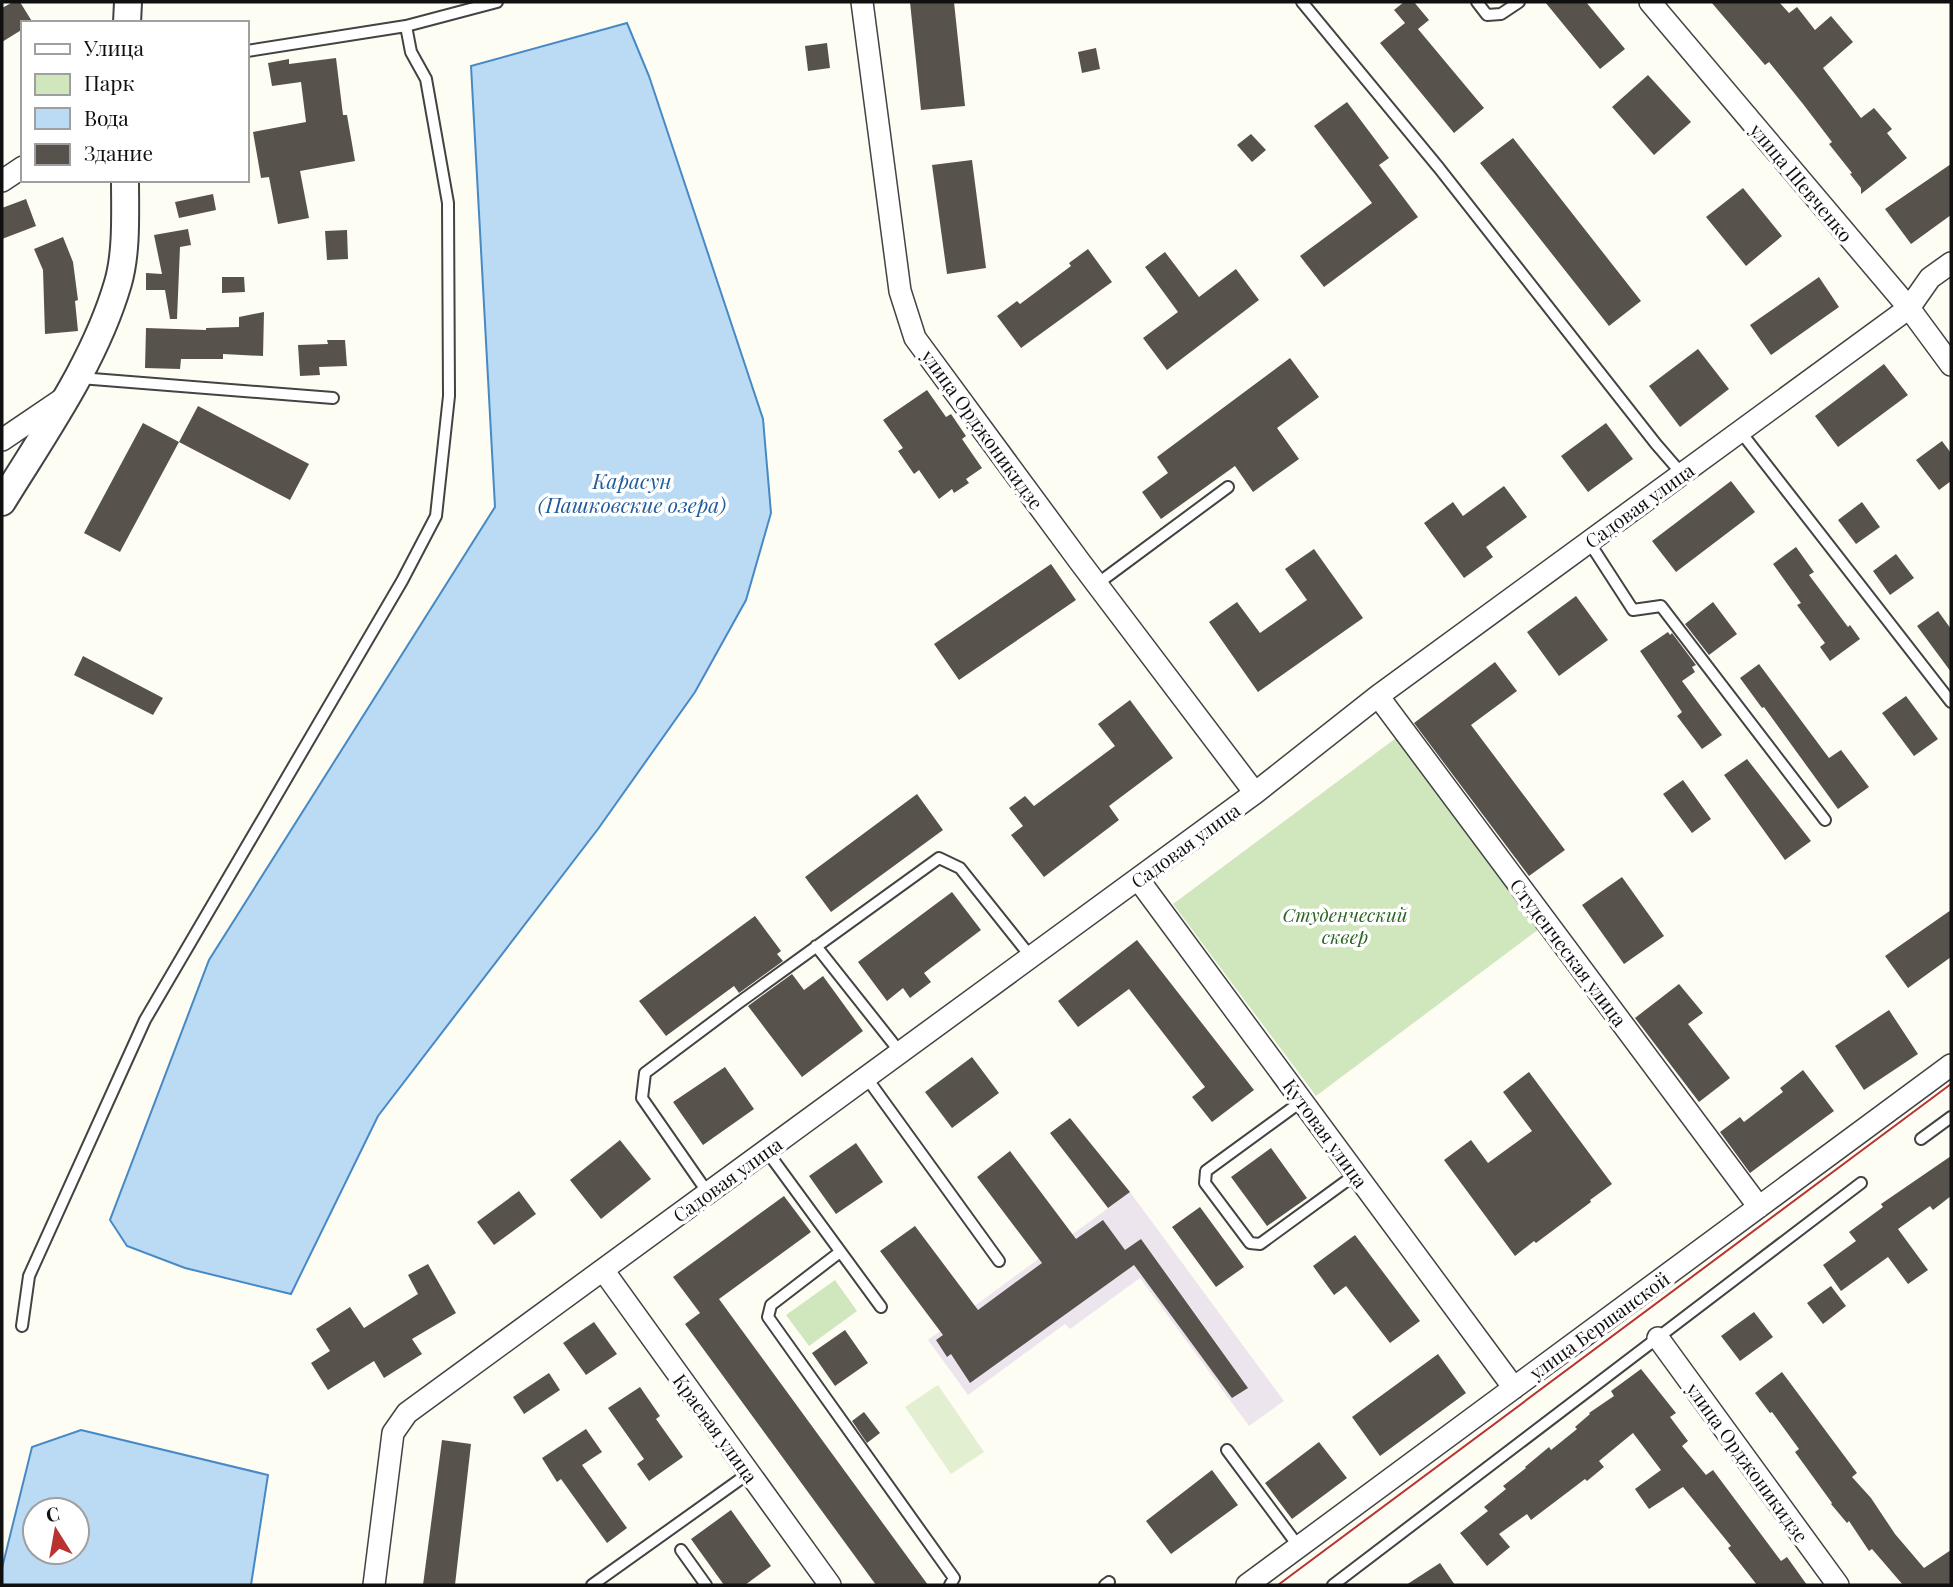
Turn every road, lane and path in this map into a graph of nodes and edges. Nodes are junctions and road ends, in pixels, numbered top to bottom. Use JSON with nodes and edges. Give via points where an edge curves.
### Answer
{"nodes":[{"id":1,"x":128,"y":2,"type":"edge"},
{"id":2,"x":497,"y":2,"type":"edge"},
{"id":3,"x":862,"y":2,"type":"edge"},
{"id":4,"x":1302,"y":2,"type":"edge"},
{"id":5,"x":1477,"y":2,"type":"edge"},
{"id":6,"x":1519,"y":2,"type":"edge"},
{"id":7,"x":1650,"y":2,"type":"edge"},
{"id":8,"x":127,"y":21,"type":"edge"},
{"id":9,"x":406,"y":26,"type":"junction"},
{"id":10,"x":248,"y":51,"type":"edge"},
{"id":11,"x":21,"y":168,"type":"edge"},
{"id":12,"x":2,"y":181,"type":"edge"},
{"id":13,"x":125,"y":182,"type":"edge"},
{"id":14,"x":1951,"y":263,"type":"edge"},
{"id":15,"x":1909,"y":308,"type":"junction"},
{"id":16,"x":1951,"y":365,"type":"edge"},
{"id":17,"x":72,"y":387,"type":"junction"},
{"id":18,"x":333,"y":398,"type":"dead end"},
{"id":19,"x":1740,"y":431,"type":"junction"},
{"id":20,"x":2,"y":440,"type":"edge"},
{"id":21,"x":1682,"y":474,"type":"junction"},
{"id":22,"x":1228,"y":487,"type":"dead end"},
{"id":23,"x":2,"y":502,"type":"edge"},
{"id":24,"x":1589,"y":542,"type":"junction"},
{"id":25,"x":1097,"y":584,"type":"junction"},
{"id":26,"x":1378,"y":696,"type":"junction"},
{"id":27,"x":1951,"y":702,"type":"edge"},
{"id":28,"x":1255,"y":793,"type":"junction"},
{"id":29,"x":1825,"y":820,"type":"dead end"},
{"id":30,"x":1138,"y":879,"type":"junction"},
{"id":31,"x":816,"y":946,"type":"junction"},
{"id":32,"x":1031,"y":957,"type":"junction"},
{"id":33,"x":900,"y":1052,"type":"junction"},
{"id":34,"x":1951,"y":1065,"type":"edge"},
{"id":35,"x":866,"y":1077,"type":"junction"},
{"id":36,"x":1303,"y":1101,"type":"junction"},
{"id":37,"x":1951,"y":1117,"type":"edge"},
{"id":38,"x":1921,"y":1139,"type":"dead end"},
{"id":39,"x":766,"y":1150,"type":"junction"},
{"id":40,"x":1356,"y":1174,"type":"junction"},
{"id":41,"x":1861,"y":1183,"type":"dead end"},
{"id":42,"x":708,"y":1193,"type":"junction"},
{"id":43,"x":1759,"y":1207,"type":"junction"},
{"id":44,"x":840,"y":1252,"type":"junction"},
{"id":45,"x":999,"y":1261,"type":"dead end"},
{"id":46,"x":603,"y":1270,"type":"junction"},
{"id":47,"x":881,"y":1307,"type":"dead end"},
{"id":48,"x":22,"y":1326,"type":"dead end"},
{"id":49,"x":1658,"y":1338,"type":"junction"},
{"id":50,"x":1514,"y":1388,"type":"junction"},
{"id":51,"x":1227,"y":1450,"type":"dead end"},
{"id":52,"x":749,"y":1473,"type":"junction"},
{"id":53,"x":1299,"y":1547,"type":"junction"},
{"id":54,"x":681,"y":1550,"type":"dead end"},
{"id":55,"x":597,"y":1584,"type":"edge"},
{"id":56,"x":373,"y":1585,"type":"edge"},
{"id":57,"x":706,"y":1585,"type":"edge"},
{"id":58,"x":830,"y":1585,"type":"edge"},
{"id":59,"x":950,"y":1585,"type":"edge"},
{"id":60,"x":1247,"y":1585,"type":"edge"},
{"id":61,"x":1333,"y":1585,"type":"edge"},
{"id":62,"x":1838,"y":1585,"type":"edge"}],
"edges":[{"from":1,"to":8,"type":"street"},
{"from":2,"to":9,"type":"lane"},
{"from":3,"to":25,"type":"street","name":"улица Орджоникидзе","via":[[900,291],[915,338]]},
{"from":4,"to":21,"type":"lane"},
{"from":5,"to":6,"type":"lane","via":[[1487,15],[1502,14]]},
{"from":7,"to":15,"type":"street","name":"улица Шевченко"},
{"from":9,"to":10,"type":"lane"},
{"from":9,"to":48,"type":"lane","via":[[411,51],[426,79],[447,203],[450,396],[436,516],[396,593],[145,1020],[29,1276]]},
{"from":11,"to":12,"type":"street"},
{"from":13,"to":17,"type":"street","via":[[119,281],[95,344]]},
{"from":14,"to":15,"type":"street","name":"Садовая улица","via":[[1930,278]]},
{"from":15,"to":16,"type":"street","name":"улица Шевченко"},
{"from":15,"to":19,"type":"street","name":"Садовая улица"},
{"from":17,"to":18,"type":"lane"},
{"from":17,"to":20,"type":"street"},
{"from":17,"to":23,"type":"street"},
{"from":19,"to":21,"type":"street","name":"Садовая улица"},
{"from":19,"to":27,"type":"lane"},
{"from":21,"to":24,"type":"street","name":"Садовая улица"},
{"from":22,"to":25,"type":"lane"},
{"from":24,"to":26,"type":"street","name":"Садовая улица"},
{"from":24,"to":29,"type":"lane","via":[[1633,610],[1661,606]]},
{"from":25,"to":28,"type":"street","name":"улица Орджоникидзе"},
{"from":26,"to":28,"type":"street","name":"Садовая улица"},
{"from":26,"to":43,"type":"street","name":"Студенческая улица"},
{"from":28,"to":30,"type":"street","name":"Садовая улица"},
{"from":30,"to":32,"type":"street","name":"Садовая улица"},
{"from":30,"to":36,"type":"street","name":"Кутовая улица"},
{"from":31,"to":32,"type":"lane","via":[[939,858],[960,868]]},
{"from":31,"to":33,"type":"lane"},
{"from":31,"to":42,"type":"lane","via":[[645,1073],[642,1098]]},
{"from":32,"to":33,"type":"street","name":"Садовая улица"},
{"from":33,"to":35,"type":"street","name":"Садовая улица"},
{"from":34,"to":43,"type":"street","name":"улица Бершанской"},
{"from":35,"to":39,"type":"street","name":"Садовая улица"},
{"from":35,"to":45,"type":"lane"},
{"from":36,"to":40,"type":"street","name":"Кутовая улица"},
{"from":36,"to":40,"type":"lane","via":[[1206,1171],[1205,1183],[1250,1243],[1260,1244]]},
{"from":37,"to":38,"type":"lane"},
{"from":39,"to":42,"type":"street","name":"Садовая улица"},
{"from":39,"to":44,"type":"lane"},
{"from":40,"to":50,"type":"street","name":"Кутовая улица"},
{"from":41,"to":49,"type":"lane"},
{"from":42,"to":46,"type":"street","name":"Садовая улица"},
{"from":43,"to":50,"type":"street","name":"улица Бершанской"},
{"from":44,"to":47,"type":"lane"},
{"from":44,"to":59,"type":"lane","via":[[771,1305],[768,1317],[954,1578]]},
{"from":46,"to":52,"type":"street","name":"Краевая улица"},
{"from":46,"to":56,"type":"street","name":"Садовая улица","via":[[407,1413],[393,1433]]},
{"from":49,"to":61,"type":"lane"},
{"from":49,"to":62,"type":"street","name":"улица Орджоникидзе"},
{"from":50,"to":53,"type":"street","name":"улица Бершанской"},
{"from":51,"to":53,"type":"lane"},
{"from":52,"to":55,"type":"lane"},
{"from":52,"to":58,"type":"street","name":"Краевая улица"},
{"from":53,"to":60,"type":"street","name":"улица Бершанской"},
{"from":54,"to":57,"type":"lane"}]}
